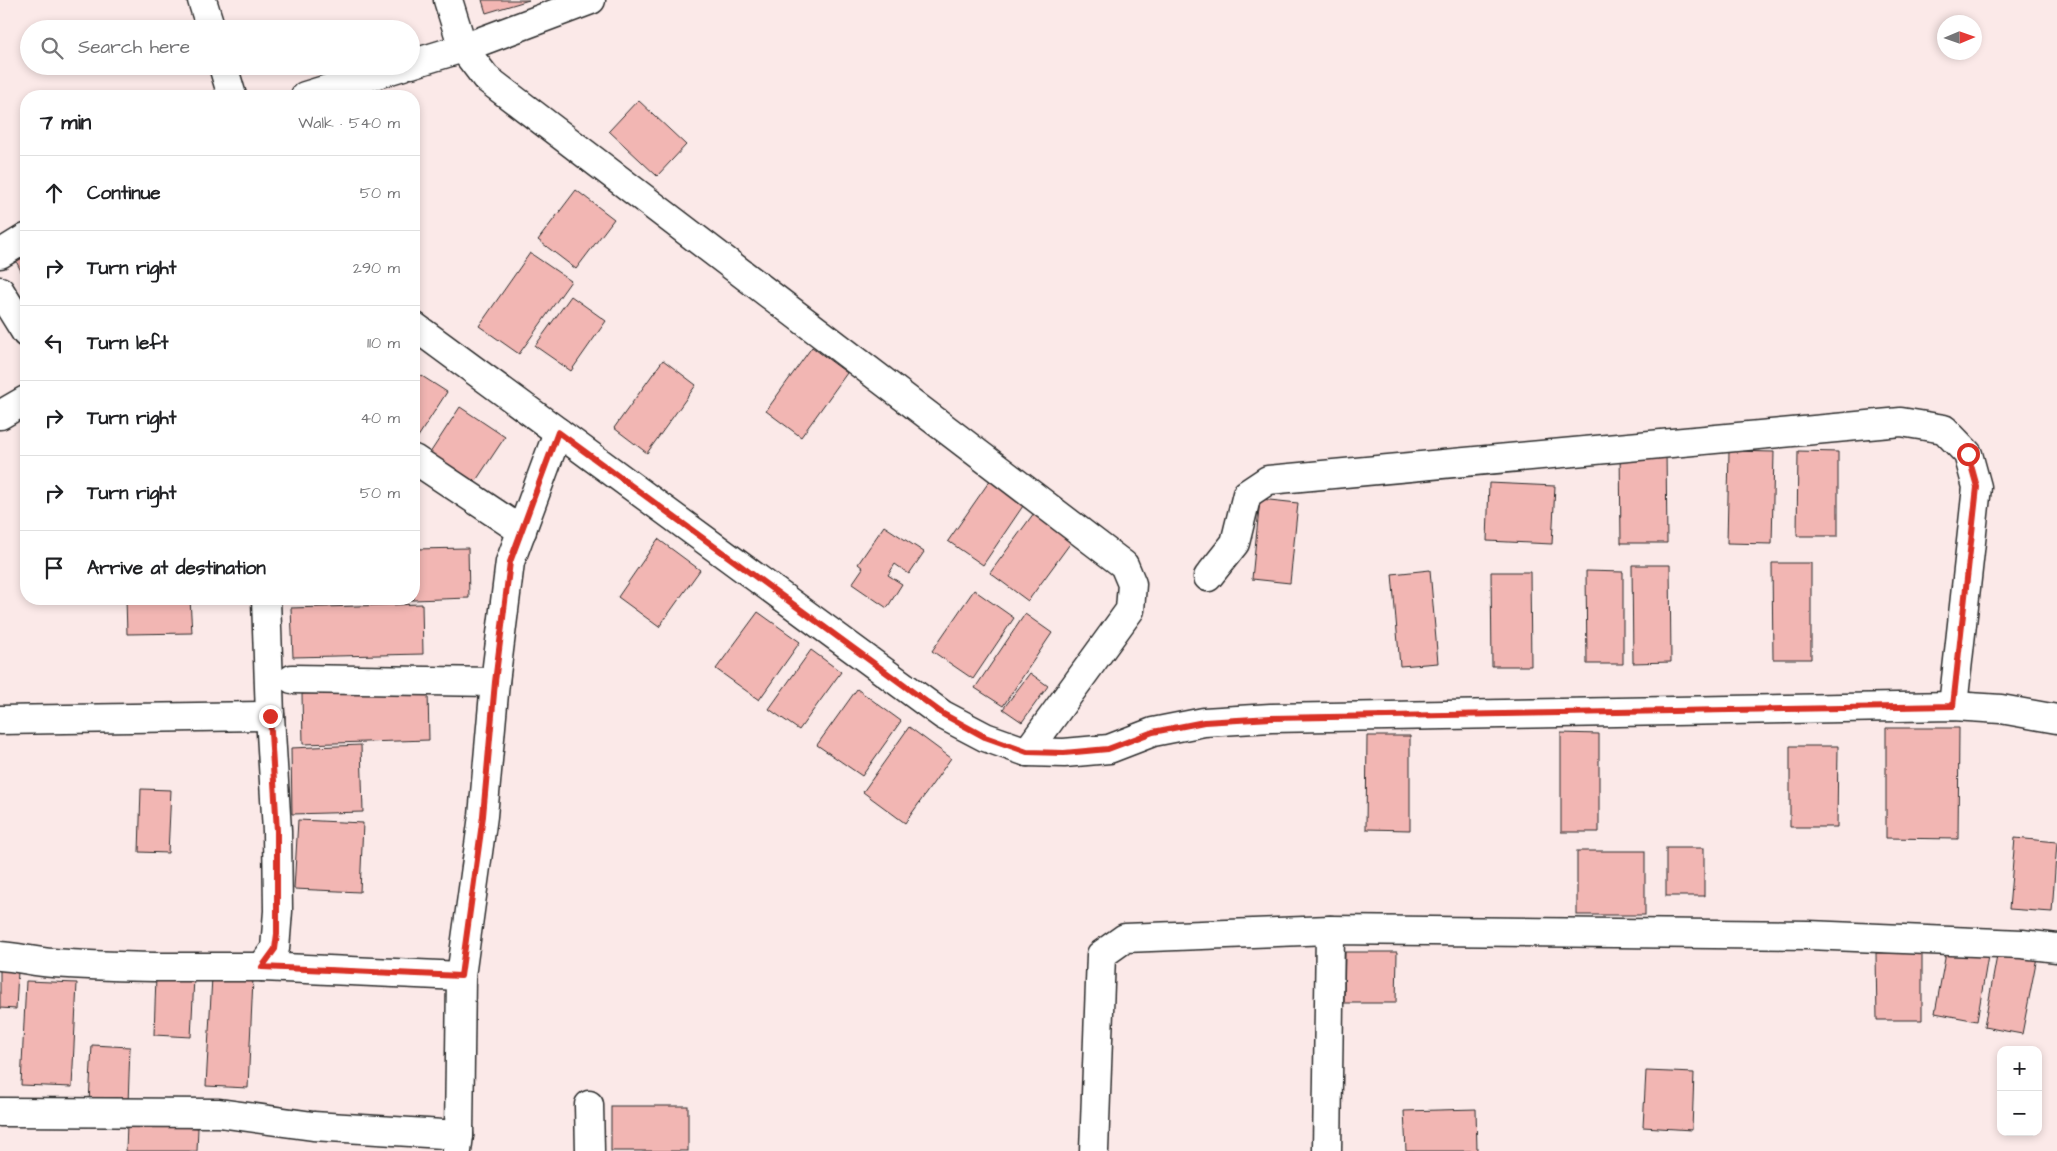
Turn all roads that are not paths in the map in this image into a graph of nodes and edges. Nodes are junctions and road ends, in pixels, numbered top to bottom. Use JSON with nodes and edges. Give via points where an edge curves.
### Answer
{"nodes":[{"id":1,"x":202,"y":0,"type":"edge"},
{"id":2,"x":448,"y":0,"type":"edge"},
{"id":3,"x":591,"y":0,"type":"edge"},
{"id":4,"x":208,"y":20,"type":"edge"},
{"id":5,"x":463,"y":48,"type":"junction"},
{"id":6,"x":420,"y":61,"type":"edge"},
{"id":7,"x":226,"y":75,"type":"edge"},
{"id":8,"x":373,"y":75,"type":"edge"},
{"id":9,"x":230,"y":90,"type":"edge"},
{"id":10,"x":324,"y":90,"type":"edge"},
{"id":11,"x":20,"y":242,"type":"edge"},
{"id":12,"x":0,"y":254,"type":"edge"},
{"id":13,"x":0,"y":291,"type":"edge"},
{"id":14,"x":20,"y":323,"type":"edge"},
{"id":15,"x":420,"y":330,"type":"edge"},
{"id":16,"x":20,"y":403,"type":"edge"},
{"id":17,"x":0,"y":415,"type":"edge"},
{"id":18,"x":558,"y":432,"type":"junction"},
{"id":19,"x":420,"y":463,"type":"edge"},
{"id":20,"x":522,"y":531,"type":"junction"},
{"id":21,"x":1208,"y":577,"type":"dead end"},
{"id":22,"x":266,"y":605,"type":"edge"},
{"id":23,"x":292,"y":679,"type":"dead end"},
{"id":24,"x":495,"y":682,"type":"junction"},
{"id":25,"x":1953,"y":706,"type":"junction"},
{"id":26,"x":270,"y":716,"type":"junction"},
{"id":27,"x":2057,"y":719,"type":"edge"},
{"id":28,"x":0,"y":720,"type":"edge"},
{"id":29,"x":1027,"y":752,"type":"junction"},
{"id":30,"x":1330,"y":930,"type":"junction"},
{"id":31,"x":2057,"y":948,"type":"edge"},
{"id":32,"x":0,"y":956,"type":"edge"},
{"id":33,"x":262,"y":967,"type":"junction"},
{"id":34,"x":461,"y":976,"type":"junction"},
{"id":35,"x":589,"y":1105,"type":"dead end"},
{"id":36,"x":0,"y":1112,"type":"edge"},
{"id":37,"x":458,"y":1143,"type":"edge"},
{"id":38,"x":590,"y":1151,"type":"edge"},
{"id":39,"x":1094,"y":1151,"type":"edge"},
{"id":40,"x":1327,"y":1151,"type":"edge"}],
"edges":[{"from":1,"to":4,"type":"street"},
{"from":2,"to":5,"type":"street"},
{"from":3,"to":5,"type":"street"},
{"from":5,"to":6,"type":"street"},
{"from":5,"to":29,"type":"street","via":[[486,78],[1124,565],[1132,584],[1130,610]]},
{"from":7,"to":9,"type":"street"},
{"from":8,"to":10,"type":"street"},
{"from":11,"to":12,"type":"street"},
{"from":13,"to":14,"type":"street"},
{"from":15,"to":18,"type":"street"},
{"from":16,"to":17,"type":"street"},
{"from":18,"to":20,"type":"street"},
{"from":18,"to":29,"type":"street","via":[[943,714],[985,737]]},
{"from":19,"to":20,"type":"street"},
{"from":20,"to":24,"type":"street","via":[[510,562]]},
{"from":21,"to":25,"type":"street","via":[[1235,543],[1247,494],[1268,480],[1901,422],[1927,426],[1944,429],[1968,454],[1977,487]]},
{"from":22,"to":26,"type":"street"},
{"from":23,"to":24,"type":"street"},
{"from":24,"to":34,"type":"street","via":[[483,816]]},
{"from":25,"to":27,"type":"street","via":[[2001,709]]},
{"from":25,"to":29,"type":"street","via":[[1271,718],[1204,722],[1153,732],[1108,749]]},
{"from":26,"to":28,"type":"street"},
{"from":26,"to":33,"type":"street","via":[[277,831],[277,934],[275,949]]},
{"from":30,"to":31,"type":"street","via":[[1808,936]]},
{"from":30,"to":39,"type":"street","via":[[1125,938],[1101,955]]},
{"from":30,"to":40,"type":"street"},
{"from":32,"to":33,"type":"street","via":[[51,963]]},
{"from":33,"to":34,"type":"street"},
{"from":34,"to":37,"type":"street"},
{"from":35,"to":38,"type":"street"},
{"from":36,"to":37,"type":"street","via":[[219,1113]]}]}
